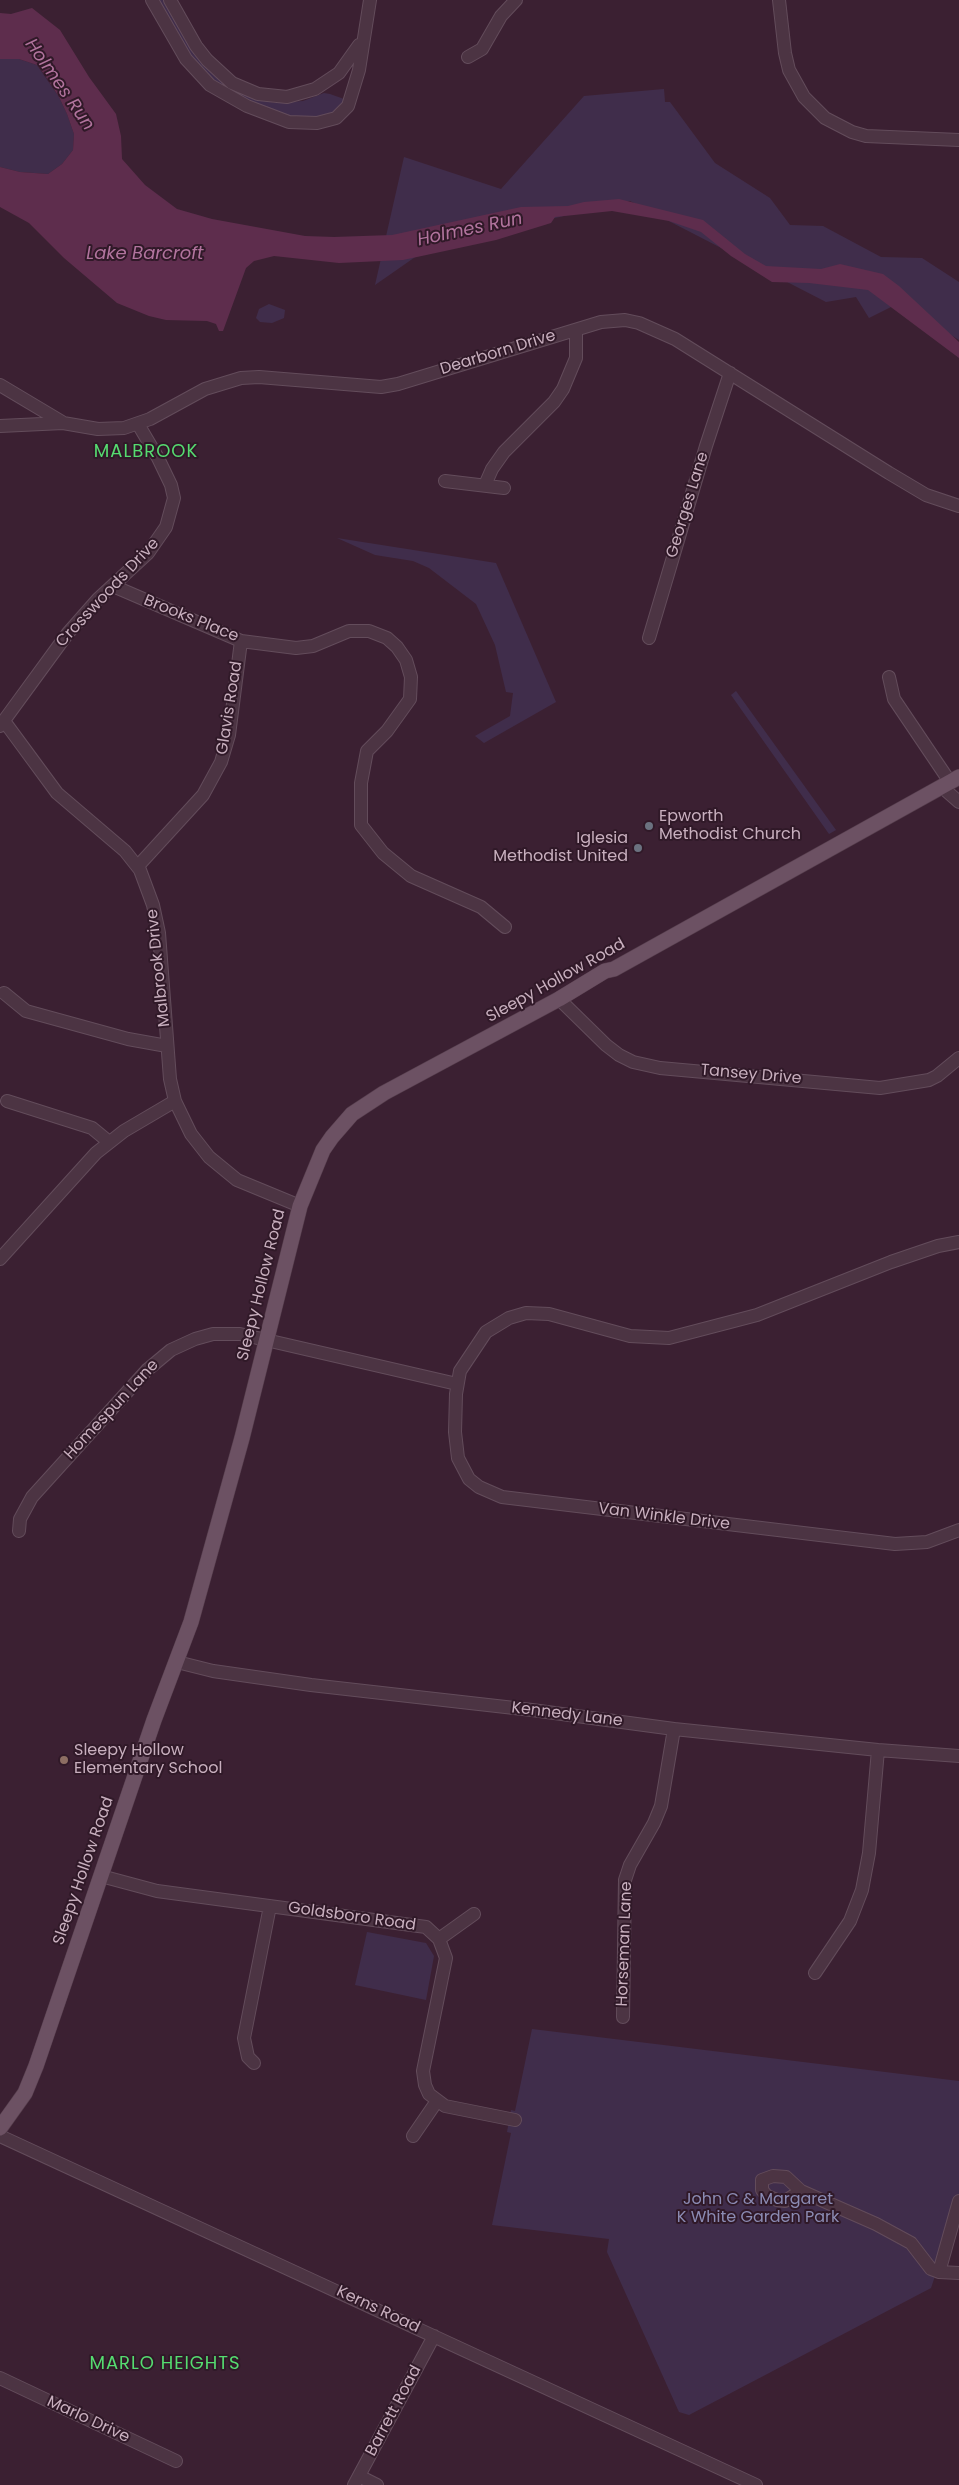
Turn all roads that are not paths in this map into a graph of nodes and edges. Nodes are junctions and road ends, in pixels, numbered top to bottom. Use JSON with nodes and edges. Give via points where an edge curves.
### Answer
{"nodes":[{"id":1,"x":152,"y":0,"type":"edge"},
{"id":2,"x":170,"y":0,"type":"edge"},
{"id":3,"x":370,"y":0,"type":"edge"},
{"id":4,"x":516,"y":0,"type":"edge"},
{"id":5,"x":780,"y":0,"type":"edge"},
{"id":6,"x":363,"y":38,"type":"junction"},
{"id":7,"x":468,"y":57,"type":"dead end"},
{"id":8,"x":959,"y":140,"type":"edge"},
{"id":9,"x":576,"y":330,"type":"junction"},
{"id":10,"x":730,"y":373,"type":"junction"},
{"id":11,"x":0,"y":385,"type":"edge"},
{"id":12,"x":63,"y":423,"type":"junction"},
{"id":13,"x":138,"y":424,"type":"junction"},
{"id":14,"x":0,"y":426,"type":"edge"},
{"id":15,"x":445,"y":481,"type":"dead end"},
{"id":16,"x":485,"y":485,"type":"junction"},
{"id":17,"x":504,"y":488,"type":"dead end"},
{"id":18,"x":959,"y":506,"type":"edge"},
{"id":19,"x":113,"y":586,"type":"junction"},
{"id":20,"x":649,"y":638,"type":"dead end"},
{"id":21,"x":241,"y":640,"type":"junction"},
{"id":22,"x":889,"y":677,"type":"dead end"},
{"id":23,"x":2,"y":723,"type":"edge"},
{"id":24,"x":951,"y":782,"type":"edge"},
{"id":25,"x":959,"y":802,"type":"edge"},
{"id":26,"x":138,"y":866,"type":"junction"},
{"id":27,"x":504,"y":927,"type":"dead end"},
{"id":28,"x":4,"y":993,"type":"dead end"},
{"id":29,"x":559,"y":999,"type":"junction"},
{"id":30,"x":167,"y":1046,"type":"junction"},
{"id":31,"x":959,"y":1058,"type":"edge"},
{"id":32,"x":7,"y":1101,"type":"dead end"},
{"id":33,"x":175,"y":1102,"type":"junction"},
{"id":34,"x":109,"y":1142,"type":"junction"},
{"id":35,"x":300,"y":1206,"type":"junction"},
{"id":36,"x":959,"y":1242,"type":"edge"},
{"id":37,"x":0,"y":1259,"type":"edge"},
{"id":38,"x":267,"y":1340,"type":"junction"},
{"id":39,"x":457,"y":1384,"type":"junction"},
{"id":40,"x":959,"y":1530,"type":"edge"},
{"id":41,"x":19,"y":1531,"type":"dead end"},
{"id":42,"x":177,"y":1662,"type":"junction"},
{"id":43,"x":674,"y":1729,"type":"junction"},
{"id":44,"x":878,"y":1750,"type":"junction"},
{"id":45,"x":959,"y":1756,"type":"edge"},
{"id":46,"x":101,"y":1876,"type":"junction"},
{"id":47,"x":270,"y":1906,"type":"junction"},
{"id":48,"x":474,"y":1914,"type":"dead end"},
{"id":49,"x":439,"y":1939,"type":"junction"},
{"id":50,"x":815,"y":1973,"type":"dead end"},
{"id":51,"x":623,"y":2018,"type":"dead end"},
{"id":52,"x":254,"y":2063,"type":"dead end"},
{"id":53,"x":437,"y":2101,"type":"junction"},
{"id":54,"x":515,"y":2120,"type":"dead end"},
{"id":55,"x":0,"y":2128,"type":"edge"},
{"id":56,"x":0,"y":2136,"type":"edge"},
{"id":57,"x":413,"y":2136,"type":"dead end"},
{"id":58,"x":801,"y":2191,"type":"dead end"},
{"id":59,"x":959,"y":2200,"type":"edge"},
{"id":60,"x":939,"y":2272,"type":"junction"},
{"id":61,"x":959,"y":2274,"type":"edge"},
{"id":62,"x":434,"y":2336,"type":"junction"},
{"id":63,"x":0,"y":2378,"type":"edge"},
{"id":64,"x":176,"y":2461,"type":"dead end"},
{"id":65,"x":357,"y":2481,"type":"edge"},
{"id":66,"x":376,"y":2485,"type":"edge"},
{"id":67,"x":756,"y":2485,"type":"edge"}],
"edges":[{"from":1,"to":6,"type":"street","via":[[186,59],[210,85],[247,106],[289,122],[328,122],[343,112],[352,96]]},
{"from":2,"to":6,"type":"street","via":[[207,60],[232,82],[258,94],[287,97],[314,90],[339,73]]},
{"from":3,"to":6,"type":"street"},
{"from":4,"to":7,"type":"street","via":[[501,16],[482,48]]},
{"from":5,"to":8,"type":"street","via":[[789,70],[804,97],[825,118],[866,136]]},
{"from":9,"to":10,"type":"street","name":"Dearborn Drive","via":[[612,321],[639,323],[675,339]]},
{"from":9,"to":13,"type":"street","name":"Dearborn Drive","via":[[381,387],[259,377],[222,382]]},
{"from":9,"to":16,"type":"street","via":[[576,358],[563,389],[504,452]]},
{"from":10,"to":18,"type":"street","name":"Dearborn Drive","via":[[926,495]]},
{"from":10,"to":20,"type":"street","name":"Georges Lane"},
{"from":11,"to":12,"type":"street"},
{"from":12,"to":13,"type":"street","name":"Dearborn Drive","via":[[113,430]]},
{"from":12,"to":14,"type":"street","name":"Dearborn Drive"},
{"from":13,"to":19,"type":"street","name":"Crosswoods Drive","via":[[167,474],[172,506],[160,538]]},
{"from":15,"to":16,"type":"street"},
{"from":16,"to":17,"type":"street"},
{"from":19,"to":21,"type":"street","name":"Brooks Place"},
{"from":19,"to":23,"type":"street","name":"Crosswoods Drive","via":[[68,633]]},
{"from":21,"to":26,"type":"street","name":"Glavis Road","via":[[228,735],[221,762],[203,795]]},
{"from":21,"to":27,"type":"street","name":"Brooks Place","via":[[296,648],[313,646],[349,631],[369,631],[387,638],[397,647],[406,660],[411,677],[410,699],[387,731],[367,751],[361,782],[361,825],[383,853],[411,876],[482,906]]},
{"from":22,"to":24,"type":"street","via":[[894,699]]},
{"from":23,"to":26,"type":"street","name":"Malbrook Drive","via":[[57,793]]},
{"from":24,"to":25,"type":"street"},
{"from":24,"to":29,"type":"main road","name":"Sleepy Hollow Road"},
{"from":26,"to":30,"type":"street","name":"Malbrook Drive","via":[[153,905],[159,933]]},
{"from":28,"to":30,"type":"street","via":[[26,1011],[128,1039]]},
{"from":29,"to":31,"type":"street","name":"Tansey Drive","via":[[619,1056],[660,1068],[880,1088],[929,1080]]},
{"from":29,"to":35,"type":"main road","name":"Sleepy Hollow Road","via":[[384,1093],[352,1114],[323,1150]]},
{"from":30,"to":33,"type":"street","name":"Malbrook Drive"},
{"from":32,"to":34,"type":"street","via":[[85,1126]]},
{"from":33,"to":34,"type":"street"},
{"from":33,"to":35,"type":"street","name":"Malbrook Drive","via":[[192,1134],[222,1170],[247,1185]]},
{"from":34,"to":37,"type":"street","via":[[86,1163]]},
{"from":35,"to":38,"type":"main road","name":"Sleepy Hollow Road"},
{"from":36,"to":39,"type":"street","name":"Van Winkle Drive","via":[[891,1262],[757,1316],[669,1338],[630,1336],[548,1314],[517,1315],[486,1332],[464,1365]]},
{"from":38,"to":39,"type":"street"},
{"from":38,"to":41,"type":"street","name":"Homespun Lane","via":[[240,1334],[213,1334],[179,1345],[158,1359],[32,1498],[20,1519]]},
{"from":38,"to":42,"type":"main road","name":"Sleepy Hollow Road","via":[[202,1590]]},
{"from":39,"to":40,"type":"street","name":"Van Winkle Drive","via":[[455,1432],[458,1458],[463,1470],[478,1487],[502,1497],[895,1544],[927,1542]]},
{"from":42,"to":43,"type":"street","name":"Kennedy Lane","via":[[213,1671],[311,1685]]},
{"from":42,"to":46,"type":"main road","name":"Sleepy Hollow Road"},
{"from":43,"to":44,"type":"street","name":"Kennedy Lane"},
{"from":43,"to":51,"type":"street","name":"Horseman Lane","via":[[661,1806],[625,1880]]},
{"from":44,"to":45,"type":"street","name":"Kennedy Lane"},
{"from":44,"to":50,"type":"street","via":[[869,1852],[862,1890],[850,1921]]},
{"from":46,"to":47,"type":"street","name":"Goldsboro Road","via":[[157,1891]]},
{"from":46,"to":55,"type":"main road","name":"Sleepy Hollow Road","via":[[29,2084]]},
{"from":47,"to":49,"type":"street","name":"Goldsboro Road","via":[[416,1924],[426,1927]]},
{"from":47,"to":52,"type":"street","via":[[244,2038],[248,2057]]},
{"from":48,"to":49,"type":"street"},
{"from":49,"to":53,"type":"street","via":[[446,1958],[423,2077],[429,2094]]},
{"from":53,"to":54,"type":"street","via":[[445,2106]]},
{"from":53,"to":57,"type":"street"},
{"from":56,"to":62,"type":"street","name":"Kerns Road"},
{"from":58,"to":60,"type":"street","via":[[911,2243],[925,2263]]},
{"from":59,"to":60,"type":"street"},
{"from":60,"to":61,"type":"street"},
{"from":62,"to":65,"type":"street","name":"Barrett Road"},
{"from":62,"to":67,"type":"street","name":"Kerns Road"},
{"from":63,"to":64,"type":"street","name":"Marlo Drive"},
{"from":65,"to":66,"type":"street"}]}
